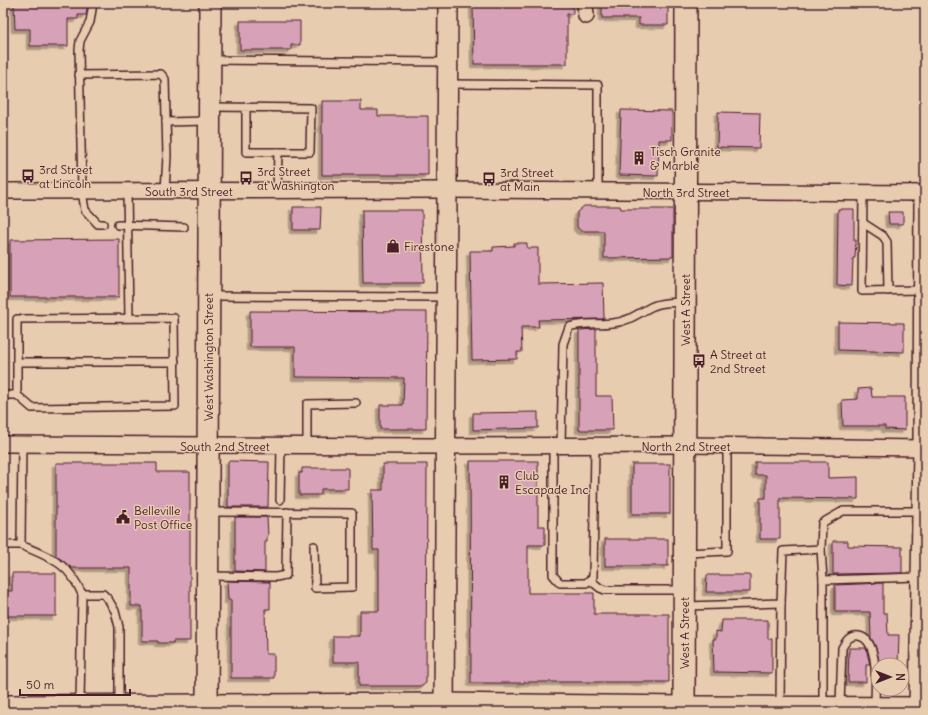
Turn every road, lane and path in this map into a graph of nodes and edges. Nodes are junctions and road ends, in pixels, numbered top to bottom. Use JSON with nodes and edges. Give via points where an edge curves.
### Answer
{"nodes":[{"id":1,"x":93,"y":3,"type":"edge"},
{"id":2,"x":210,"y":3,"type":"edge"},
{"id":3,"x":448,"y":3,"type":"edge"},
{"id":4,"x":686,"y":3,"type":"edge"},
{"id":5,"x":210,"y":60,"type":"junction"},
{"id":6,"x":448,"y":62,"type":"junction"},
{"id":7,"x":79,"y":74,"type":"junction"},
{"id":8,"x":448,"y":84,"type":"junction"},
{"id":9,"x":246,"y":107,"type":"junction"},
{"id":10,"x":210,"y":114,"type":"junction"},
{"id":11,"x":166,"y":122,"type":"junction"},
{"id":12,"x":278,"y":152,"type":"junction"},
{"id":13,"x":447,"y":190,"type":"junction"},
{"id":14,"x":3,"y":191,"type":"edge"},
{"id":15,"x":82,"y":191,"type":"junction"},
{"id":16,"x":127,"y":191,"type":"junction"},
{"id":17,"x":165,"y":191,"type":"junction"},
{"id":18,"x":209,"y":191,"type":"junction"},
{"id":19,"x":277,"y":191,"type":"junction"},
{"id":20,"x":598,"y":192,"type":"junction"},
{"id":21,"x":686,"y":192,"type":"junction"},
{"id":22,"x":863,"y":193,"type":"junction"},
{"id":23,"x":923,"y":193,"type":"edge"},
{"id":24,"x":863,"y":223,"type":"junction"},
{"id":25,"x":103,"y":224,"type":"dead end"},
{"id":26,"x":118,"y":225,"type":"dead end"},
{"id":27,"x":128,"y":225,"type":"junction"},
{"id":28,"x":184,"y":227,"type":"dead end"},
{"id":29,"x":922,"y":290,"type":"junction"},
{"id":30,"x":888,"y":291,"type":"junction"},
{"id":31,"x":208,"y":296,"type":"junction"},
{"id":32,"x":447,"y":297,"type":"junction"},
{"id":33,"x":685,"y":303,"type":"junction"},
{"id":34,"x":129,"y":318,"type":"junction"},
{"id":35,"x":923,"y":318,"type":"edge"},
{"id":36,"x":17,"y":362,"type":"junction"},
{"id":37,"x":175,"y":362,"type":"junction"},
{"id":38,"x":3,"y":395,"type":"edge"},
{"id":39,"x":17,"y":395,"type":"junction"},
{"id":40,"x":356,"y":403,"type":"dead end"},
{"id":41,"x":3,"y":444,"type":"edge"},
{"id":42,"x":22,"y":444,"type":"junction"},
{"id":43,"x":685,"y":445,"type":"junction"},
{"id":44,"x":208,"y":446,"type":"junction"},
{"id":45,"x":281,"y":446,"type":"junction"},
{"id":46,"x":307,"y":446,"type":"junction"},
{"id":47,"x":446,"y":446,"type":"junction"},
{"id":48,"x":557,"y":446,"type":"junction"},
{"id":49,"x":595,"y":446,"type":"junction"},
{"id":50,"x":727,"y":446,"type":"junction"},
{"id":51,"x":923,"y":448,"type":"edge"},
{"id":52,"x":280,"y":500,"type":"dead end"},
{"id":53,"x":920,"y":511,"type":"junction"},
{"id":54,"x":208,"y":512,"type":"junction"},
{"id":55,"x":287,"y":512,"type":"junction"},
{"id":56,"x":3,"y":545,"type":"edge"},
{"id":57,"x":21,"y":545,"type":"junction"},
{"id":58,"x":314,"y":546,"type":"dead end"},
{"id":59,"x":821,"y":549,"type":"junction"},
{"id":60,"x":685,"y":553,"type":"junction"},
{"id":61,"x":208,"y":576,"type":"junction"},
{"id":62,"x":919,"y":577,"type":"junction"},
{"id":63,"x":590,"y":580,"type":"junction"},
{"id":64,"x":823,"y":580,"type":"junction"},
{"id":65,"x":82,"y":594,"type":"junction"},
{"id":66,"x":684,"y":598,"type":"junction"},
{"id":67,"x":781,"y":604,"type":"junction"},
{"id":68,"x":3,"y":703,"type":"edge"},
{"id":69,"x":80,"y":703,"type":"junction"},
{"id":70,"x":119,"y":703,"type":"junction"},
{"id":71,"x":780,"y":704,"type":"junction"},
{"id":72,"x":823,"y":704,"type":"junction"},
{"id":73,"x":840,"y":704,"type":"junction"},
{"id":74,"x":875,"y":705,"type":"junction"},
{"id":75,"x":444,"y":707,"type":"edge"},
{"id":76,"x":920,"y":707,"type":"edge"},
{"id":77,"x":207,"y":708,"type":"edge"},
{"id":78,"x":684,"y":708,"type":"edge"},
{"id":79,"x":724,"y":708,"type":"edge"},
{"id":80,"x":753,"y":708,"type":"edge"},
{"id":81,"x":804,"y":708,"type":"edge"}],
"edges":[{"from":1,"to":7,"type":"lane","via":[[90,22],[80,41]]},
{"from":2,"to":5,"type":"main road","name":"West Washington Street"},
{"from":3,"to":6,"type":"street"},
{"from":4,"to":21,"type":"main road","name":"West A Street"},
{"from":5,"to":6,"type":"lane"},
{"from":5,"to":10,"type":"main road","name":"West Washington Street"},
{"from":6,"to":8,"type":"street"},
{"from":7,"to":11,"type":"lane","via":[[161,74],[165,79]]},
{"from":7,"to":15,"type":"lane"},
{"from":8,"to":13,"type":"street"},
{"from":8,"to":20,"type":"lane","via":[[598,85]]},
{"from":9,"to":10,"type":"lane"},
{"from":9,"to":12,"type":"lane","via":[[246,152]]},
{"from":9,"to":12,"type":"lane","via":[[311,108],[310,152]]},
{"from":10,"to":11,"type":"lane"},
{"from":10,"to":18,"type":"main road","name":"West Washington Street"},
{"from":11,"to":17,"type":"lane"},
{"from":12,"to":19,"type":"lane"},
{"from":13,"to":19,"type":"street","name":"South 3rd Street"},
{"from":13,"to":20,"type":"street","name":"North 3rd Street"},
{"from":13,"to":32,"type":"street"},
{"from":14,"to":15,"type":"street","name":"South 3rd Street"},
{"from":15,"to":16,"type":"street","name":"South 3rd Street"},
{"from":15,"to":25,"type":"lane","via":[[86,210],[98,224]]},
{"from":16,"to":17,"type":"street","name":"South 3rd Street"},
{"from":16,"to":27,"type":"lane"},
{"from":17,"to":18,"type":"street","name":"South 3rd Street"},
{"from":18,"to":19,"type":"street","name":"South 3rd Street"},
{"from":18,"to":31,"type":"main road","name":"West Washington Street"},
{"from":20,"to":21,"type":"street","name":"North 3rd Street"},
{"from":21,"to":22,"type":"street","name":"North 3rd Street"},
{"from":21,"to":33,"type":"main road","name":"West A Street"},
{"from":22,"to":23,"type":"street","name":"North 3rd Street"},
{"from":22,"to":24,"type":"lane"},
{"from":23,"to":29,"type":"street"},
{"from":24,"to":30,"type":"lane","via":[[883,236],[887,242]]},
{"from":24,"to":30,"type":"lane","via":[[862,291]]},
{"from":26,"to":27,"type":"lane"},
{"from":27,"to":28,"type":"lane"},
{"from":27,"to":34,"type":"lane"},
{"from":29,"to":30,"type":"lane"},
{"from":29,"to":35,"type":"street"},
{"from":31,"to":32,"type":"lane"},
{"from":31,"to":44,"type":"main road","name":"West Washington Street"},
{"from":32,"to":47,"type":"street"},
{"from":33,"to":43,"type":"main road","name":"West A Street"},
{"from":33,"to":48,"type":"lane","via":[[671,302],[654,306],[630,319],[613,323],[576,324],[569,327],[563,344]]},
{"from":34,"to":36,"type":"lane","via":[[17,319]]},
{"from":34,"to":37,"type":"lane","via":[[174,318]]},
{"from":35,"to":51,"type":"street"},
{"from":36,"to":37,"type":"lane"},
{"from":36,"to":39,"type":"lane"},
{"from":37,"to":39,"type":"lane","via":[[175,406],[32,408]]},
{"from":38,"to":39,"type":"lane"},
{"from":40,"to":46,"type":"lane","via":[[307,404]]},
{"from":41,"to":42,"type":"street","name":"South 2nd Street"},
{"from":42,"to":44,"type":"street","name":"South 2nd Street"},
{"from":42,"to":57,"type":"lane"},
{"from":43,"to":49,"type":"street","name":"North 2nd Street"},
{"from":43,"to":50,"type":"street","name":"North 2nd Street"},
{"from":43,"to":60,"type":"main road","name":"West A Street"},
{"from":44,"to":45,"type":"street","name":"South 2nd Street"},
{"from":44,"to":54,"type":"main road","name":"West Washington Street"},
{"from":45,"to":46,"type":"street","name":"South 2nd Street"},
{"from":45,"to":52,"type":"lane"},
{"from":46,"to":47,"type":"street","name":"South 2nd Street"},
{"from":47,"to":48,"type":"street","name":"North 2nd Street"},
{"from":47,"to":75,"type":"street"},
{"from":48,"to":49,"type":"street","name":"North 2nd Street"},
{"from":48,"to":63,"type":"lane","via":[[553,575],[560,582]]},
{"from":49,"to":63,"type":"lane","via":[[594,573]]},
{"from":50,"to":51,"type":"street","name":"North 2nd Street"},
{"from":50,"to":60,"type":"lane","via":[[727,551]]},
{"from":51,"to":53,"type":"street"},
{"from":53,"to":59,"type":"lane","via":[[843,511],[822,523]]},
{"from":53,"to":62,"type":"street"},
{"from":54,"to":55,"type":"lane"},
{"from":54,"to":61,"type":"main road","name":"West Washington Street"},
{"from":55,"to":58,"type":"lane","via":[[352,513],[352,587],[314,588]]},
{"from":55,"to":61,"type":"lane","via":[[286,575]]},
{"from":56,"to":57,"type":"lane"},
{"from":57,"to":65,"type":"lane","via":[[53,559],[66,568]]},
{"from":59,"to":64,"type":"lane"},
{"from":59,"to":67,"type":"lane","via":[[783,551]]},
{"from":60,"to":66,"type":"main road","name":"West A Street"},
{"from":61,"to":77,"type":"main road","name":"West Washington Street"},
{"from":62,"to":64,"type":"lane"},
{"from":62,"to":76,"type":"street"},
{"from":63,"to":66,"type":"lane","via":[[605,590]]},
{"from":64,"to":72,"type":"lane"},
{"from":65,"to":69,"type":"lane"},
{"from":65,"to":70,"type":"lane","via":[[103,594],[115,611],[119,627]]},
{"from":66,"to":67,"type":"lane"},
{"from":66,"to":78,"type":"main road","name":"West A Street"},
{"from":67,"to":71,"type":"lane"},
{"from":68,"to":69,"type":"street"},
{"from":69,"to":70,"type":"street"},
{"from":70,"to":77,"type":"street"},
{"from":71,"to":80,"type":"street"},
{"from":71,"to":81,"type":"street"},
{"from":72,"to":73,"type":"street"},
{"from":72,"to":81,"type":"street"},
{"from":73,"to":74,"type":"street"},
{"from":73,"to":74,"type":"lane","via":[[842,648],[847,640],[860,636],[868,641],[873,650]]},
{"from":74,"to":76,"type":"street"},
{"from":75,"to":77,"type":"street"},
{"from":75,"to":78,"type":"street","via":[[515,705]]},
{"from":78,"to":79,"type":"street"},
{"from":79,"to":80,"type":"street"}]}
